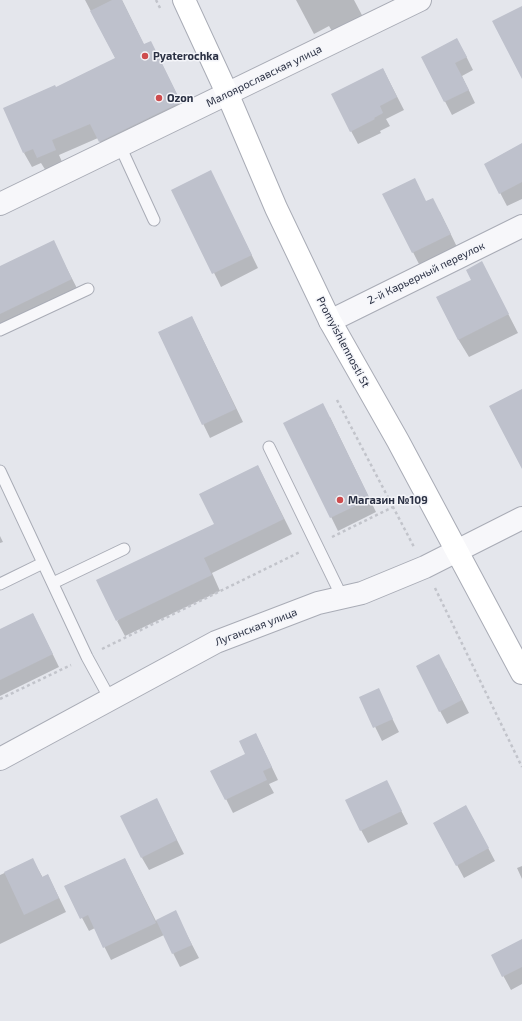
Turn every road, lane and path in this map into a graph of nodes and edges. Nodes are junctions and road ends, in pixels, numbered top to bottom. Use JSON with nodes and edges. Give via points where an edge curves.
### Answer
{"nodes":[{"id":1,"x":184,"y":0,"type":"edge"},
{"id":2,"x":420,"y":0,"type":"edge"},
{"id":3,"x":227,"y":93,"type":"junction"},
{"id":4,"x":120,"y":146,"type":"junction"},
{"id":5,"x":0,"y":204,"type":"edge"},
{"id":6,"x":154,"y":220,"type":"dead end"},
{"id":7,"x":522,"y":226,"type":"edge"},
{"id":8,"x":88,"y":289,"type":"dead end"},
{"id":9,"x":330,"y":321,"type":"junction"},
{"id":10,"x":0,"y":330,"type":"edge"},
{"id":11,"x":269,"y":447,"type":"dead end"},
{"id":12,"x":0,"y":471,"type":"edge"},
{"id":13,"x":392,"y":507,"type":"dead end"},
{"id":14,"x":522,"y":518,"type":"edge"},
{"id":15,"x":316,"y":544,"type":"junction"},
{"id":16,"x":124,"y":549,"type":"dead end"},
{"id":17,"x":457,"y":550,"type":"junction"},
{"id":18,"x":43,"y":562,"type":"junction"},
{"id":19,"x":52,"y":583,"type":"junction"},
{"id":20,"x":0,"y":584,"type":"edge"},
{"id":21,"x":342,"y":597,"type":"junction"},
{"id":22,"x":87,"y":657,"type":"junction"},
{"id":23,"x":522,"y":673,"type":"edge"},
{"id":24,"x":110,"y":699,"type":"junction"},
{"id":25,"x":0,"y":700,"type":"edge"},
{"id":26,"x":0,"y":759,"type":"edge"}],
"edges":[{"from":1,"to":3,"type":"main road","name":"Promyishlennosti St"},
{"from":2,"to":3,"type":"street","name":"Малоярославская улица"},
{"from":3,"to":4,"type":"street","name":"Малоярославская улица"},
{"from":3,"to":9,"type":"main road","name":"Promyishlennosti St","via":[[276,208]]},
{"from":4,"to":5,"type":"street","name":"Малоярославская улица"},
{"from":4,"to":6,"type":"lane"},
{"from":7,"to":9,"type":"street","name":"2-й Карьерный переулок"},
{"from":8,"to":10,"type":"lane"},
{"from":9,"to":17,"type":"main road","name":"Promyishlennosti St"},
{"from":11,"to":15,"type":"lane"},
{"from":12,"to":18,"type":"lane"},
{"from":13,"to":15,"type":"path"},
{"from":14,"to":17,"type":"street","name":"Луганская улица"},
{"from":15,"to":21,"type":"lane"},
{"from":15,"to":22,"type":"path"},
{"from":16,"to":19,"type":"lane"},
{"from":17,"to":21,"type":"street","name":"Луганская улица","via":[[425,568],[362,593]]},
{"from":17,"to":23,"type":"main road","name":"Promyishlennosti St"},
{"from":18,"to":19,"type":"lane"},
{"from":18,"to":20,"type":"lane"},
{"from":19,"to":22,"type":"lane"},
{"from":21,"to":24,"type":"street","name":"Луганская улица","via":[[318,603],[216,642]]},
{"from":22,"to":24,"type":"lane"},
{"from":22,"to":25,"type":"path"},
{"from":24,"to":26,"type":"street","name":"Луганская улица"}]}
